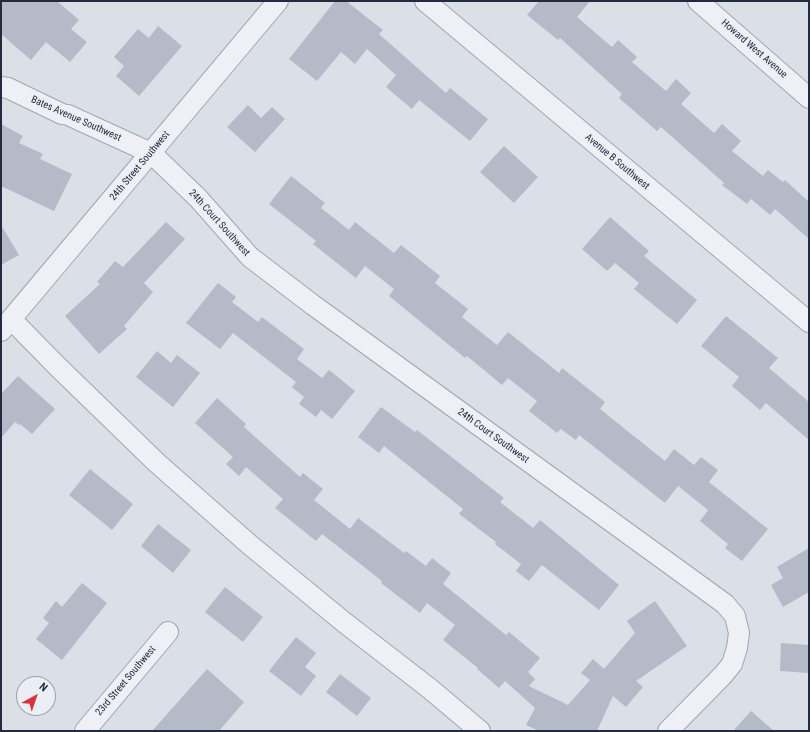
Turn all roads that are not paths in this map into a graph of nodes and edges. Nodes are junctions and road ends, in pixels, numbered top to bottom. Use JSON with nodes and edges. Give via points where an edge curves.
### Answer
{"nodes":[{"id":1,"x":278,"y":1,"type":"edge"},
{"id":2,"x":424,"y":1,"type":"edge"},
{"id":3,"x":698,"y":1,"type":"edge"},
{"id":4,"x":1,"y":87,"type":"edge"},
{"id":5,"x":809,"y":98,"type":"edge"},
{"id":6,"x":151,"y":153,"type":"junction"},
{"id":7,"x":809,"y":322,"type":"edge"},
{"id":8,"x":6,"y":325,"type":"edge"},
{"id":9,"x":168,"y":632,"type":"dead end"},
{"id":10,"x":85,"y":731,"type":"edge"},
{"id":11,"x":480,"y":731,"type":"edge"},
{"id":12,"x":668,"y":731,"type":"edge"}],
"edges":[{"from":1,"to":6,"type":"street","name":"24th Street Southwest"},
{"from":2,"to":7,"type":"street","name":"Avenue B Southwest"},
{"from":3,"to":5,"type":"street","name":"Howard West Avenue"},
{"from":4,"to":6,"type":"street","name":"Bates Avenue Southwest"},
{"from":6,"to":8,"type":"street","name":"24th Street Southwest"},
{"from":6,"to":12,"type":"street","name":"24th Court Southwest","via":[[198,198],[250,257],[725,604],[735,616],[740,633],[732,664]]},
{"from":8,"to":11,"type":"street","via":[[57,366],[174,478],[250,545]]},
{"from":9,"to":10,"type":"street","name":"23rd Street Southwest"}]}
